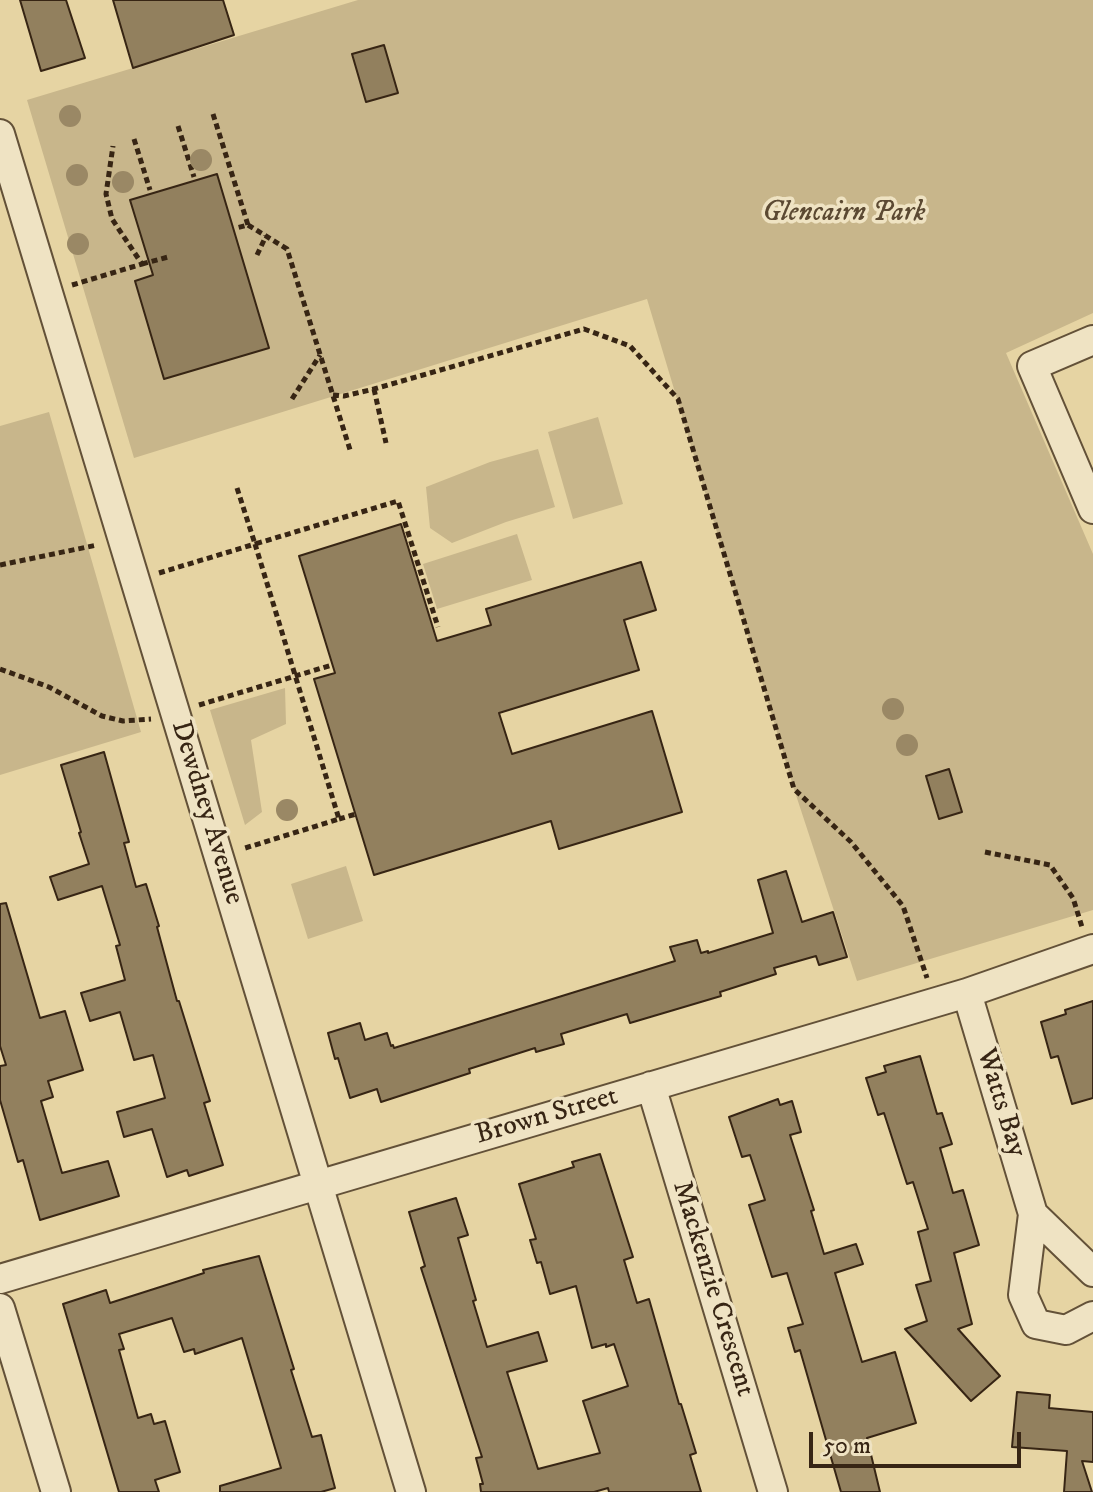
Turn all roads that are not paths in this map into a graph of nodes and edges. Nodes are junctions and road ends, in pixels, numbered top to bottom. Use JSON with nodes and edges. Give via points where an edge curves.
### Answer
{"nodes":[{"id":1,"x":0,"y":134,"type":"edge"},
{"id":2,"x":1093,"y":340,"type":"edge"},
{"id":3,"x":1093,"y":509,"type":"edge"},
{"id":4,"x":1091,"y":950,"type":"edge"},
{"id":5,"x":967,"y":993,"type":"junction"},
{"id":6,"x":651,"y":1086,"type":"junction"},
{"id":7,"x":318,"y":1184,"type":"junction"},
{"id":8,"x":1033,"y":1214,"type":"junction"},
{"id":9,"x":1093,"y":1272,"type":"edge"},
{"id":10,"x":0,"y":1279,"type":"edge"},
{"id":11,"x":0,"y":1308,"type":"edge"},
{"id":12,"x":1093,"y":1316,"type":"edge"},
{"id":13,"x":56,"y":1492,"type":"edge"},
{"id":14,"x":411,"y":1492,"type":"edge"},
{"id":15,"x":773,"y":1492,"type":"edge"}],
"edges":[{"from":1,"to":7,"type":"street","name":"Dewdney Avenue"},
{"from":2,"to":3,"type":"street","via":[[1032,366]]},
{"from":4,"to":5,"type":"street","name":"Brown Street"},
{"from":5,"to":6,"type":"street","name":"Brown Street"},
{"from":5,"to":8,"type":"street","name":"Watts Bay"},
{"from":6,"to":7,"type":"street","name":"Brown Street"},
{"from":6,"to":15,"type":"street","name":"Mackenzie Crescent"},
{"from":7,"to":10,"type":"street","name":"Brown Street"},
{"from":7,"to":14,"type":"street","name":"Dewdney Avenue"},
{"from":8,"to":9,"type":"street","name":"Watts Bay"},
{"from":8,"to":12,"type":"street","name":"Watts Bay","via":[[1023,1295],[1036,1324],[1066,1330]]},
{"from":11,"to":13,"type":"street"}]}
